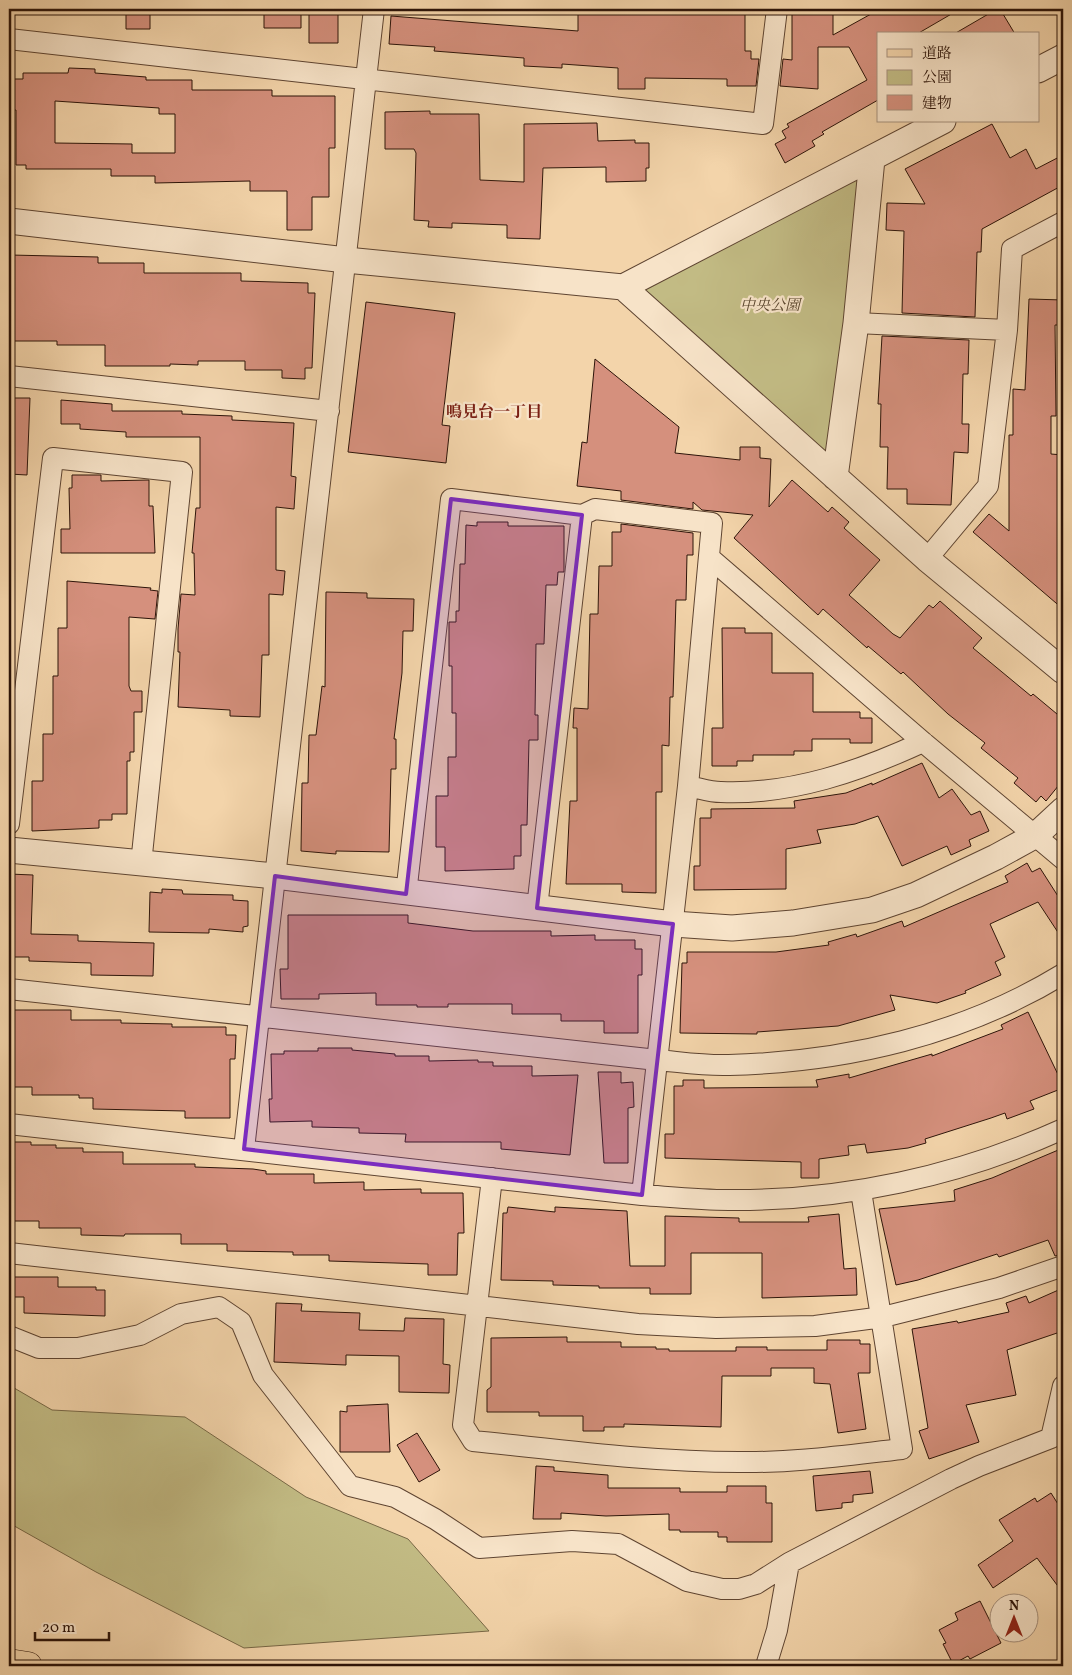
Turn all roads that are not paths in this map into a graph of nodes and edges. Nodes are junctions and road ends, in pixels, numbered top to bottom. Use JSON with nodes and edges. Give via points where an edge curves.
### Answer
{"nodes":[{"id":1,"x":374,"y":9,"type":"edge"},
{"id":2,"x":777,"y":9,"type":"edge"},
{"id":3,"x":9,"y":39,"type":"edge"},
{"id":4,"x":1063,"y":57,"type":"edge"},
{"id":5,"x":1040,"y":69,"type":"edge"},
{"id":6,"x":367,"y":78,"type":"junction"},
{"id":7,"x":941,"y":122,"type":"edge"},
{"id":8,"x":872,"y":159,"type":"junction"},
{"id":9,"x":9,"y":221,"type":"edge"},
{"id":10,"x":1063,"y":222,"type":"edge"},
{"id":11,"x":346,"y":260,"type":"junction"},
{"id":12,"x":623,"y":287,"type":"junction"},
{"id":13,"x":856,"y":322,"type":"junction"},
{"id":14,"x":1007,"y":330,"type":"junction"},
{"id":15,"x":9,"y":376,"type":"edge"},
{"id":16,"x":329,"y":412,"type":"junction"},
{"id":17,"x":835,"y":477,"type":"junction"},
{"id":18,"x":582,"y":515,"type":"junction"},
{"id":19,"x":710,"y":558,"type":"junction"},
{"id":20,"x":927,"y":559,"type":"junction"},
{"id":21,"x":1063,"y":671,"type":"edge"},
{"id":22,"x":923,"y":742,"type":"junction"},
{"id":23,"x":688,"y":786,"type":"junction"},
{"id":24,"x":1063,"y":810,"type":"edge"},
{"id":25,"x":9,"y":824,"type":"edge"},
{"id":26,"x":1036,"y":835,"type":"junction"},
{"id":27,"x":9,"y":850,"type":"edge"},
{"id":28,"x":1063,"y":859,"type":"edge"},
{"id":29,"x":141,"y":864,"type":"junction"},
{"id":30,"x":275,"y":876,"type":"junction"},
{"id":31,"x":406,"y":894,"type":"junction"},
{"id":32,"x":538,"y":908,"type":"junction"},
{"id":33,"x":673,"y":924,"type":"junction"},
{"id":34,"x":1063,"y":974,"type":"edge"},
{"id":35,"x":9,"y":989,"type":"edge"},
{"id":36,"x":260,"y":1016,"type":"junction"},
{"id":37,"x":657,"y":1060,"type":"junction"},
{"id":38,"x":9,"y":1124,"type":"edge"},
{"id":39,"x":1063,"y":1128,"type":"edge"},
{"id":40,"x":244,"y":1149,"type":"junction"},
{"id":41,"x":492,"y":1178,"type":"junction"},
{"id":42,"x":861,"y":1191,"type":"junction"},
{"id":43,"x":642,"y":1195,"type":"junction"},
{"id":44,"x":9,"y":1253,"type":"edge"},
{"id":45,"x":1063,"y":1266,"type":"edge"},
{"id":46,"x":478,"y":1306,"type":"junction"},
{"id":47,"x":883,"y":1317,"type":"junction"},
{"id":48,"x":9,"y":1336,"type":"edge"},
{"id":49,"x":1063,"y":1386,"type":"edge"},
{"id":50,"x":789,"y":1563,"type":"junction"},
{"id":51,"x":9,"y":1663,"type":"edge"},
{"id":52,"x":28,"y":1666,"type":"edge"},
{"id":53,"x":766,"y":1666,"type":"edge"}],
"edges":[{"from":1,"to":6,"type":"street"},
{"from":2,"to":6,"type":"street","via":[[764,124]]},
{"from":3,"to":6,"type":"street"},
{"from":4,"to":5,"type":"street"},
{"from":6,"to":11,"type":"street"},
{"from":7,"to":8,"type":"street"},
{"from":8,"to":12,"type":"street"},
{"from":8,"to":13,"type":"street"},
{"from":9,"to":11,"type":"street"},
{"from":10,"to":14,"type":"street","via":[[1012,249]]},
{"from":11,"to":12,"type":"street"},
{"from":11,"to":16,"type":"street"},
{"from":12,"to":17,"type":"street"},
{"from":13,"to":14,"type":"street"},
{"from":13,"to":17,"type":"street"},
{"from":14,"to":20,"type":"street","via":[[988,486]]},
{"from":15,"to":16,"type":"street"},
{"from":16,"to":30,"type":"street"},
{"from":17,"to":20,"type":"street"},
{"from":18,"to":19,"type":"street","via":[[595,509],[712,523]]},
{"from":18,"to":31,"type":"street","via":[[451,499]]},
{"from":18,"to":32,"type":"street"},
{"from":19,"to":22,"type":"street"},
{"from":19,"to":23,"type":"street"},
{"from":20,"to":21,"type":"street"},
{"from":22,"to":23,"type":"street","via":[[881,762],[777,789],[720,792]]},
{"from":22,"to":26,"type":"street"},
{"from":23,"to":33,"type":"street"},
{"from":24,"to":26,"type":"street"},
{"from":25,"to":29,"type":"street","via":[[53,458],[182,472]]},
{"from":26,"to":28,"type":"street"},
{"from":26,"to":33,"type":"street","via":[[916,895],[872,910],[732,928]]},
{"from":27,"to":29,"type":"street"},
{"from":29,"to":30,"type":"street"},
{"from":30,"to":31,"type":"street"},
{"from":30,"to":36,"type":"street"},
{"from":31,"to":32,"type":"street"},
{"from":32,"to":33,"type":"street"},
{"from":33,"to":37,"type":"street"},
{"from":34,"to":37,"type":"street","via":[[997,1010],[887,1046],[825,1057],[728,1065]]},
{"from":35,"to":36,"type":"street"},
{"from":36,"to":37,"type":"street"},
{"from":36,"to":40,"type":"street"},
{"from":37,"to":43,"type":"street"},
{"from":38,"to":40,"type":"street"},
{"from":39,"to":42,"type":"street","via":[[1037,1141],[948,1171]]},
{"from":40,"to":41,"type":"street"},
{"from":41,"to":43,"type":"street"},
{"from":41,"to":46,"type":"street"},
{"from":42,"to":43,"type":"street","via":[[729,1200]]},
{"from":42,"to":47,"type":"street"},
{"from":44,"to":46,"type":"street"},
{"from":45,"to":47,"type":"street","via":[[999,1288]]},
{"from":46,"to":47,"type":"street","via":[[638,1324],[716,1328],[815,1326]]},
{"from":46,"to":47,"type":"street","via":[[463,1425],[473,1442],[686,1461],[814,1459],[902,1449]]},
{"from":48,"to":50,"type":"street","via":[[39,1348],[78,1348],[140,1335],[181,1314],[218,1307],[241,1322],[263,1375],[350,1486],[395,1497],[435,1518],[479,1548],[572,1541],[618,1544],[687,1581],[722,1589],[756,1584]]},
{"from":49,"to":50,"type":"street","via":[[1051,1438],[979,1466]]},
{"from":50,"to":53,"type":"street"},
{"from":51,"to":52,"type":"main road"}]}
